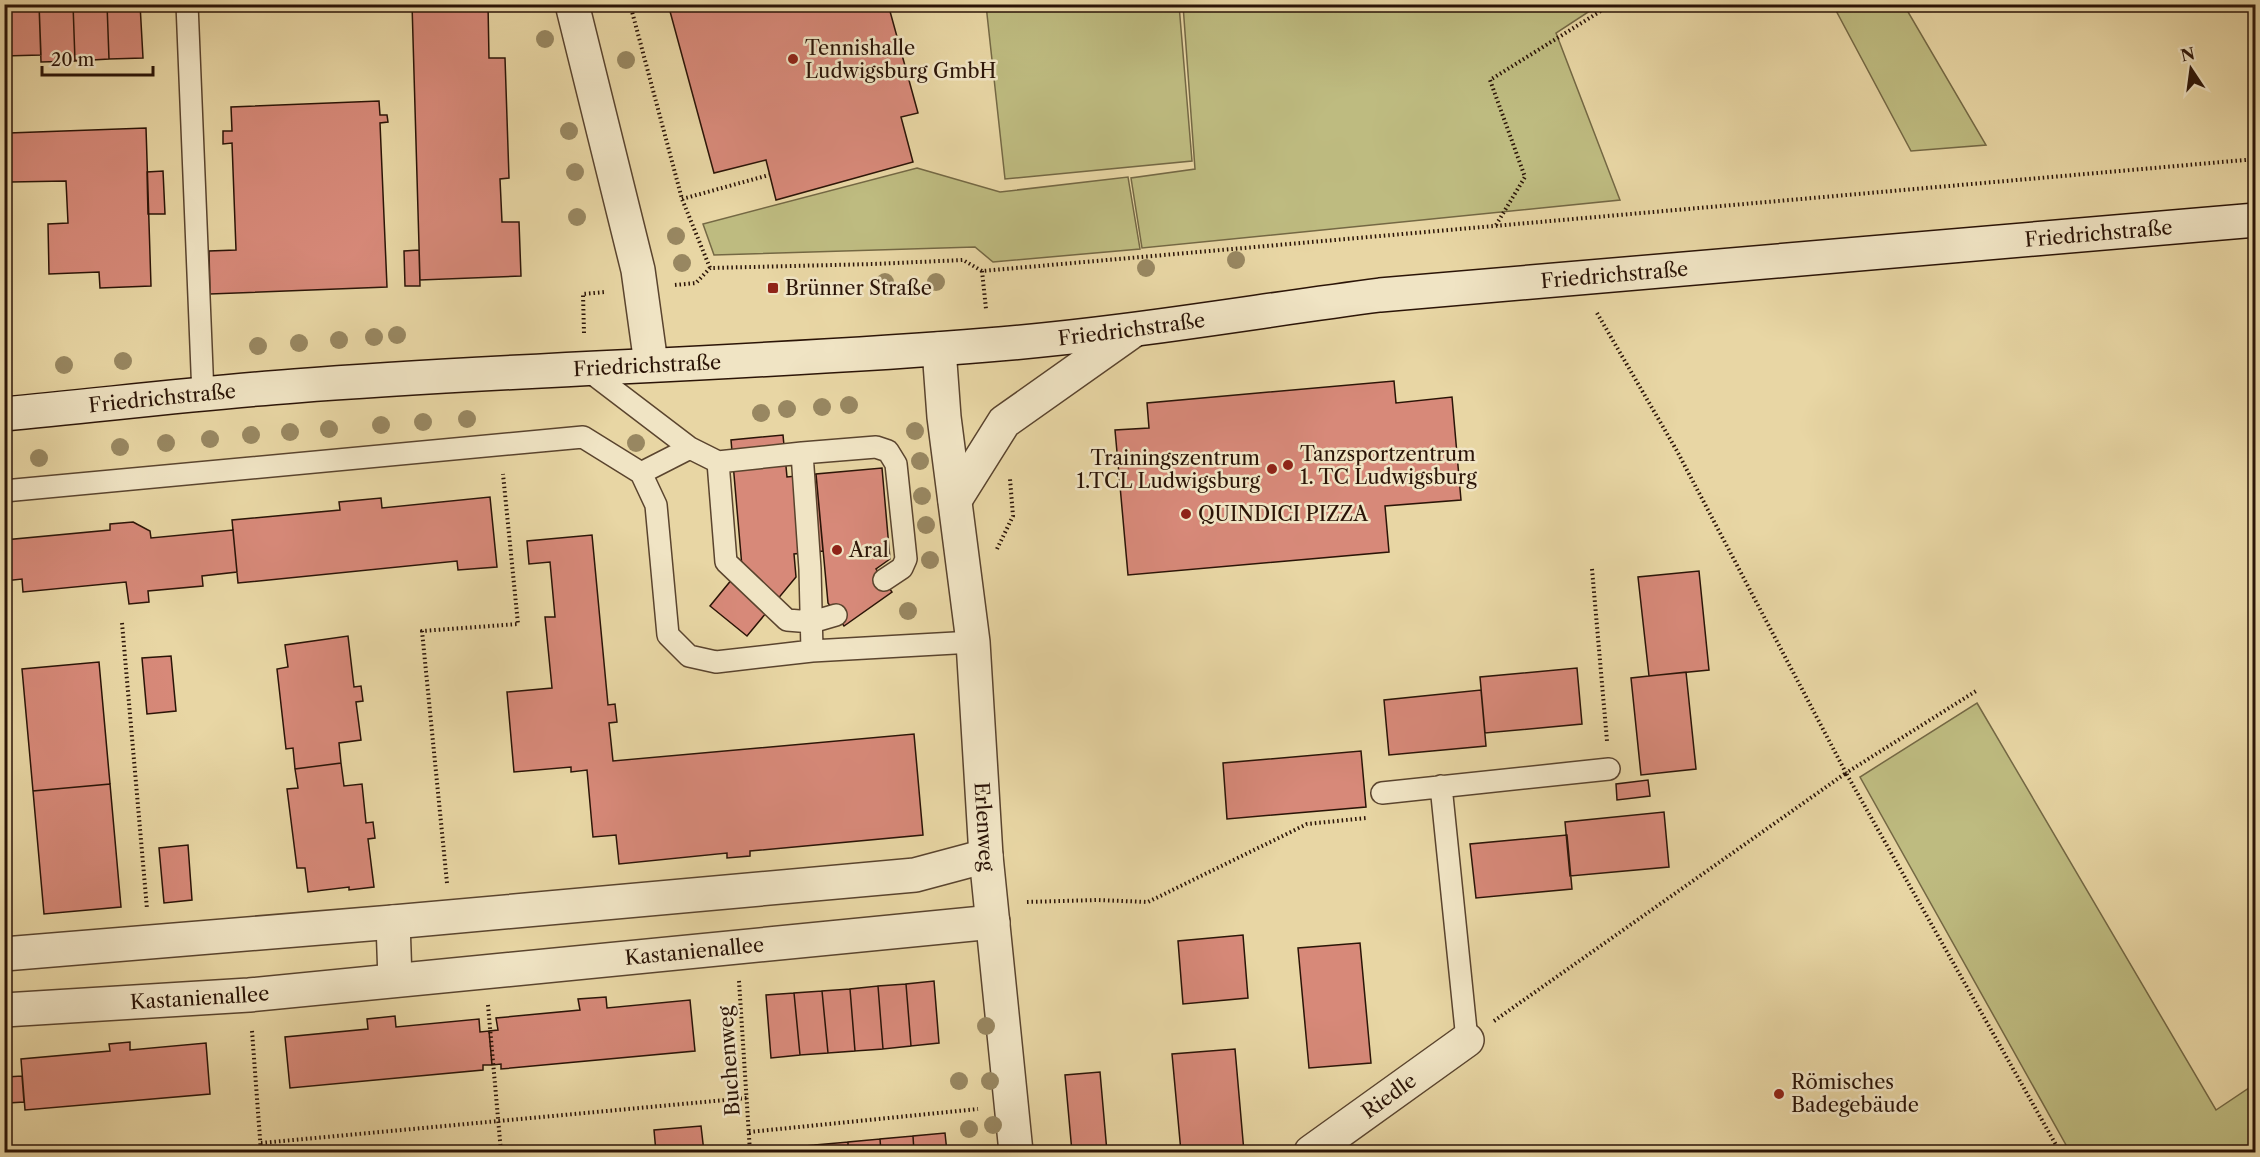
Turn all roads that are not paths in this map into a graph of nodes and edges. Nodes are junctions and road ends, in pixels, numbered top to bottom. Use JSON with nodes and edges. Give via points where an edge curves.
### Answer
{"nodes":[{"id":1,"x":187,"y":4,"type":"edge"},
{"id":2,"x":572,"y":4,"type":"edge"},
{"id":3,"x":2256,"y":220,"type":"edge"},
{"id":4,"x":1134,"y":330,"type":"junction"},
{"id":5,"x":939,"y":349,"type":"junction"},
{"id":6,"x":651,"y":364,"type":"junction"},
{"id":7,"x":585,"y":368,"type":"junction"},
{"id":8,"x":203,"y":395,"type":"junction"},
{"id":9,"x":4,"y":414,"type":"edge"},
{"id":10,"x":690,"y":448,"type":"junction"},
{"id":11,"x":802,"y":453,"type":"junction"},
{"id":12,"x":718,"y":462,"type":"junction"},
{"id":13,"x":641,"y":473,"type":"junction"},
{"id":14,"x":4,"y":491,"type":"edge"},
{"id":15,"x":955,"y":500,"type":"junction"},
{"id":16,"x":884,"y":580,"type":"dead end"},
{"id":17,"x":836,"y":615,"type":"dead end"},
{"id":18,"x":812,"y":622,"type":"junction"},
{"id":19,"x":973,"y":642,"type":"junction"},
{"id":20,"x":812,"y":651,"type":"junction"},
{"id":21,"x":1609,"y":769,"type":"road end"},
{"id":22,"x":1442,"y":786,"type":"junction"},
{"id":23,"x":1382,"y":793,"type":"road end"},
{"id":24,"x":986,"y":856,"type":"junction"},
{"id":25,"x":393,"y":922,"type":"junction"},
{"id":26,"x":993,"y":922,"type":"junction"},
{"id":27,"x":4,"y":954,"type":"edge"},
{"id":28,"x":395,"y":980,"type":"junction"},
{"id":29,"x":4,"y":1010,"type":"edge"},
{"id":30,"x":1467,"y":1040,"type":"joint"},
{"id":31,"x":1017,"y":1152,"type":"edge"},
{"id":32,"x":1311,"y":1152,"type":"edge"}],
"edges":[{"from":1,"to":8,"type":"lane"},
{"from":2,"to":6,"type":"street","via":[[638,270]]},
{"from":3,"to":4,"type":"street","name":"Friedrichstraße","via":[[1380,295]]},
{"from":4,"to":5,"type":"street","name":"Friedrichstraße"},
{"from":4,"to":15,"type":"street","via":[[1004,422]]},
{"from":5,"to":6,"type":"street","name":"Friedrichstraße"},
{"from":5,"to":15,"type":"street","name":"Erlenweg"},
{"from":6,"to":7,"type":"street","name":"Friedrichstraße"},
{"from":7,"to":8,"type":"street","name":"Friedrichstraße"},
{"from":7,"to":10,"type":"lane"},
{"from":8,"to":9,"type":"street","name":"Friedrichstraße"},
{"from":10,"to":12,"type":"lane"},
{"from":10,"to":13,"type":"lane"},
{"from":11,"to":12,"type":"lane"},
{"from":11,"to":16,"type":"lane","via":[[876,447],[888,451],[896,464],[906,559],[902,568]]},
{"from":11,"to":18,"type":"lane"},
{"from":12,"to":18,"type":"lane","via":[[726,562],[787,620]]},
{"from":13,"to":14,"type":"lane","via":[[583,437]]},
{"from":13,"to":20,"type":"lane","via":[[656,505],[668,635],[689,656],[716,662]]},
{"from":15,"to":19,"type":"street","name":"Erlenweg"},
{"from":17,"to":18,"type":"lane"},
{"from":18,"to":20,"type":"lane"},
{"from":19,"to":20,"type":"lane"},
{"from":19,"to":24,"type":"street","name":"Erlenweg"},
{"from":21,"to":22,"type":"lane"},
{"from":22,"to":23,"type":"lane"},
{"from":22,"to":30,"type":"lane"},
{"from":24,"to":25,"type":"street","via":[[915,875]]},
{"from":24,"to":26,"type":"street","name":"Erlenweg"},
{"from":25,"to":27,"type":"street"},
{"from":25,"to":28,"type":"street"},
{"from":26,"to":28,"type":"street","name":"Kastanienallee"},
{"from":26,"to":31,"type":"street","name":"Erlenweg"},
{"from":28,"to":29,"type":"street","name":"Kastanienallee","via":[[249,995]]},
{"from":30,"to":32,"type":"street","name":"Riedle"}]}
